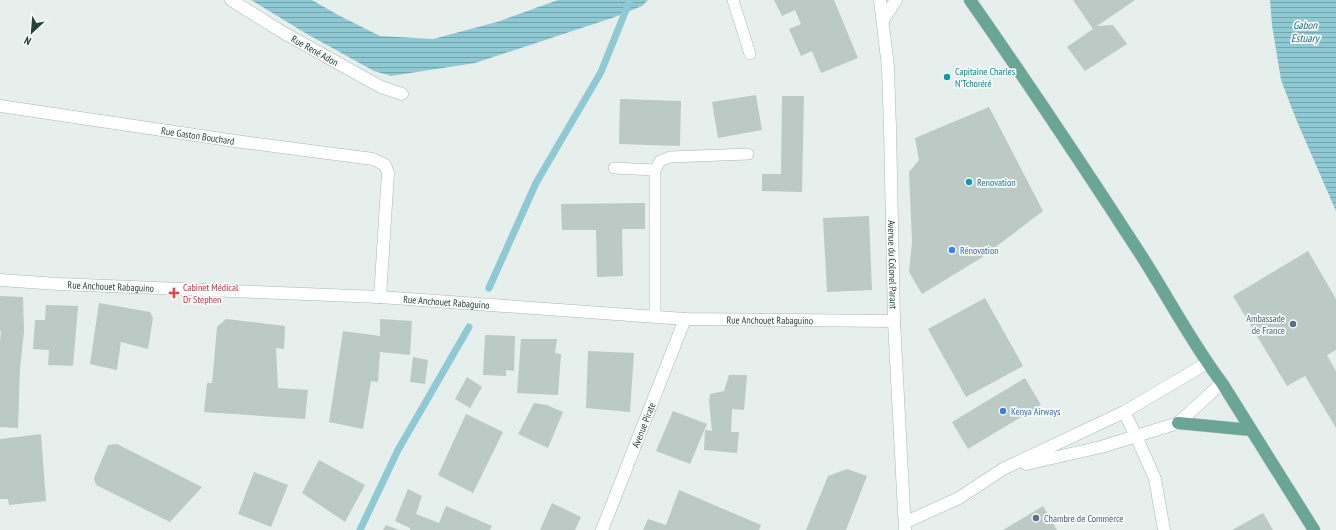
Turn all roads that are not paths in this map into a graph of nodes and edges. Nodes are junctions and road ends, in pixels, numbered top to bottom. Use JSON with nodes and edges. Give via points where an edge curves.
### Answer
{"nodes":[{"id":1,"x":231,"y":0,"type":"edge"},
{"id":2,"x":733,"y":0,"type":"edge"},
{"id":3,"x":880,"y":0,"type":"edge"},
{"id":4,"x":896,"y":0,"type":"edge"},
{"id":5,"x":970,"y":0,"type":"edge"},
{"id":6,"x":883,"y":20,"type":"junction"},
{"id":7,"x":750,"y":54,"type":"dead end"},
{"id":8,"x":402,"y":94,"type":"dead end"},
{"id":9,"x":0,"y":106,"type":"edge"},
{"id":10,"x":748,"y":154,"type":"dead end"},
{"id":11,"x":614,"y":168,"type":"dead end"},
{"id":12,"x":655,"y":170,"type":"junction"},
{"id":13,"x":0,"y":280,"type":"edge"},
{"id":14,"x":380,"y":297,"type":"junction"},
{"id":15,"x":655,"y":317,"type":"junction"},
{"id":16,"x":685,"y":319,"type":"junction"},
{"id":17,"x":894,"y":321,"type":"junction"},
{"id":18,"x":1207,"y":363,"type":"junction"},
{"id":19,"x":1222,"y":383,"type":"junction"},
{"id":20,"x":1124,"y":412,"type":"junction"},
{"id":21,"x":1178,"y":423,"type":"junction"},
{"id":22,"x":1251,"y":430,"type":"junction"},
{"id":23,"x":1136,"y":436,"type":"junction"},
{"id":24,"x":1003,"y":469,"type":"junction"},
{"id":25,"x":905,"y":526,"type":"edge"},
{"id":26,"x":602,"y":530,"type":"edge"},
{"id":27,"x":1164,"y":530,"type":"edge"},
{"id":28,"x":1314,"y":530,"type":"edge"}],
"edges":[{"from":1,"to":8,"type":"street","name":"Rue René Adon","via":[[374,84]]},
{"from":2,"to":7,"type":"lane"},
{"from":3,"to":6,"type":"street","name":"Avenue du Colonel Parant"},
{"from":4,"to":6,"type":"street"},
{"from":5,"to":18,"type":"main road","via":[[1084,166]]},
{"from":6,"to":17,"type":"street","name":"Avenue du Colonel Parant","via":[[888,67]]},
{"from":9,"to":14,"type":"street","name":"Rue Gaston Bouchard","via":[[373,159],[385,165],[388,173]]},
{"from":10,"to":12,"type":"lane","via":[[670,157],[660,161]]},
{"from":11,"to":12,"type":"lane"},
{"from":12,"to":15,"type":"lane"},
{"from":13,"to":14,"type":"street","name":"Rue Anchouet Rabaguino"},
{"from":14,"to":15,"type":"street","name":"Rue Anchouet Rabaguino"},
{"from":15,"to":16,"type":"street","name":"Rue Anchouet Rabaguino"},
{"from":16,"to":17,"type":"street","name":"Rue Anchouet Rabaguino"},
{"from":16,"to":26,"type":"street","name":"Avenue Pirate"},
{"from":17,"to":25,"type":"street","name":"Avenue du Colonel Parant"},
{"from":18,"to":19,"type":"main road"},
{"from":18,"to":20,"type":"street"},
{"from":19,"to":21,"type":"street"},
{"from":19,"to":22,"type":"main road"},
{"from":20,"to":23,"type":"street"},
{"from":20,"to":24,"type":"street"},
{"from":21,"to":22,"type":"main road"},
{"from":21,"to":23,"type":"street"},
{"from":22,"to":28,"type":"main road"},
{"from":23,"to":24,"type":"street","via":[[1102,447]]},
{"from":23,"to":27,"type":"street","via":[[1155,479]]},
{"from":24,"to":25,"type":"street","via":[[959,498]]}]}
